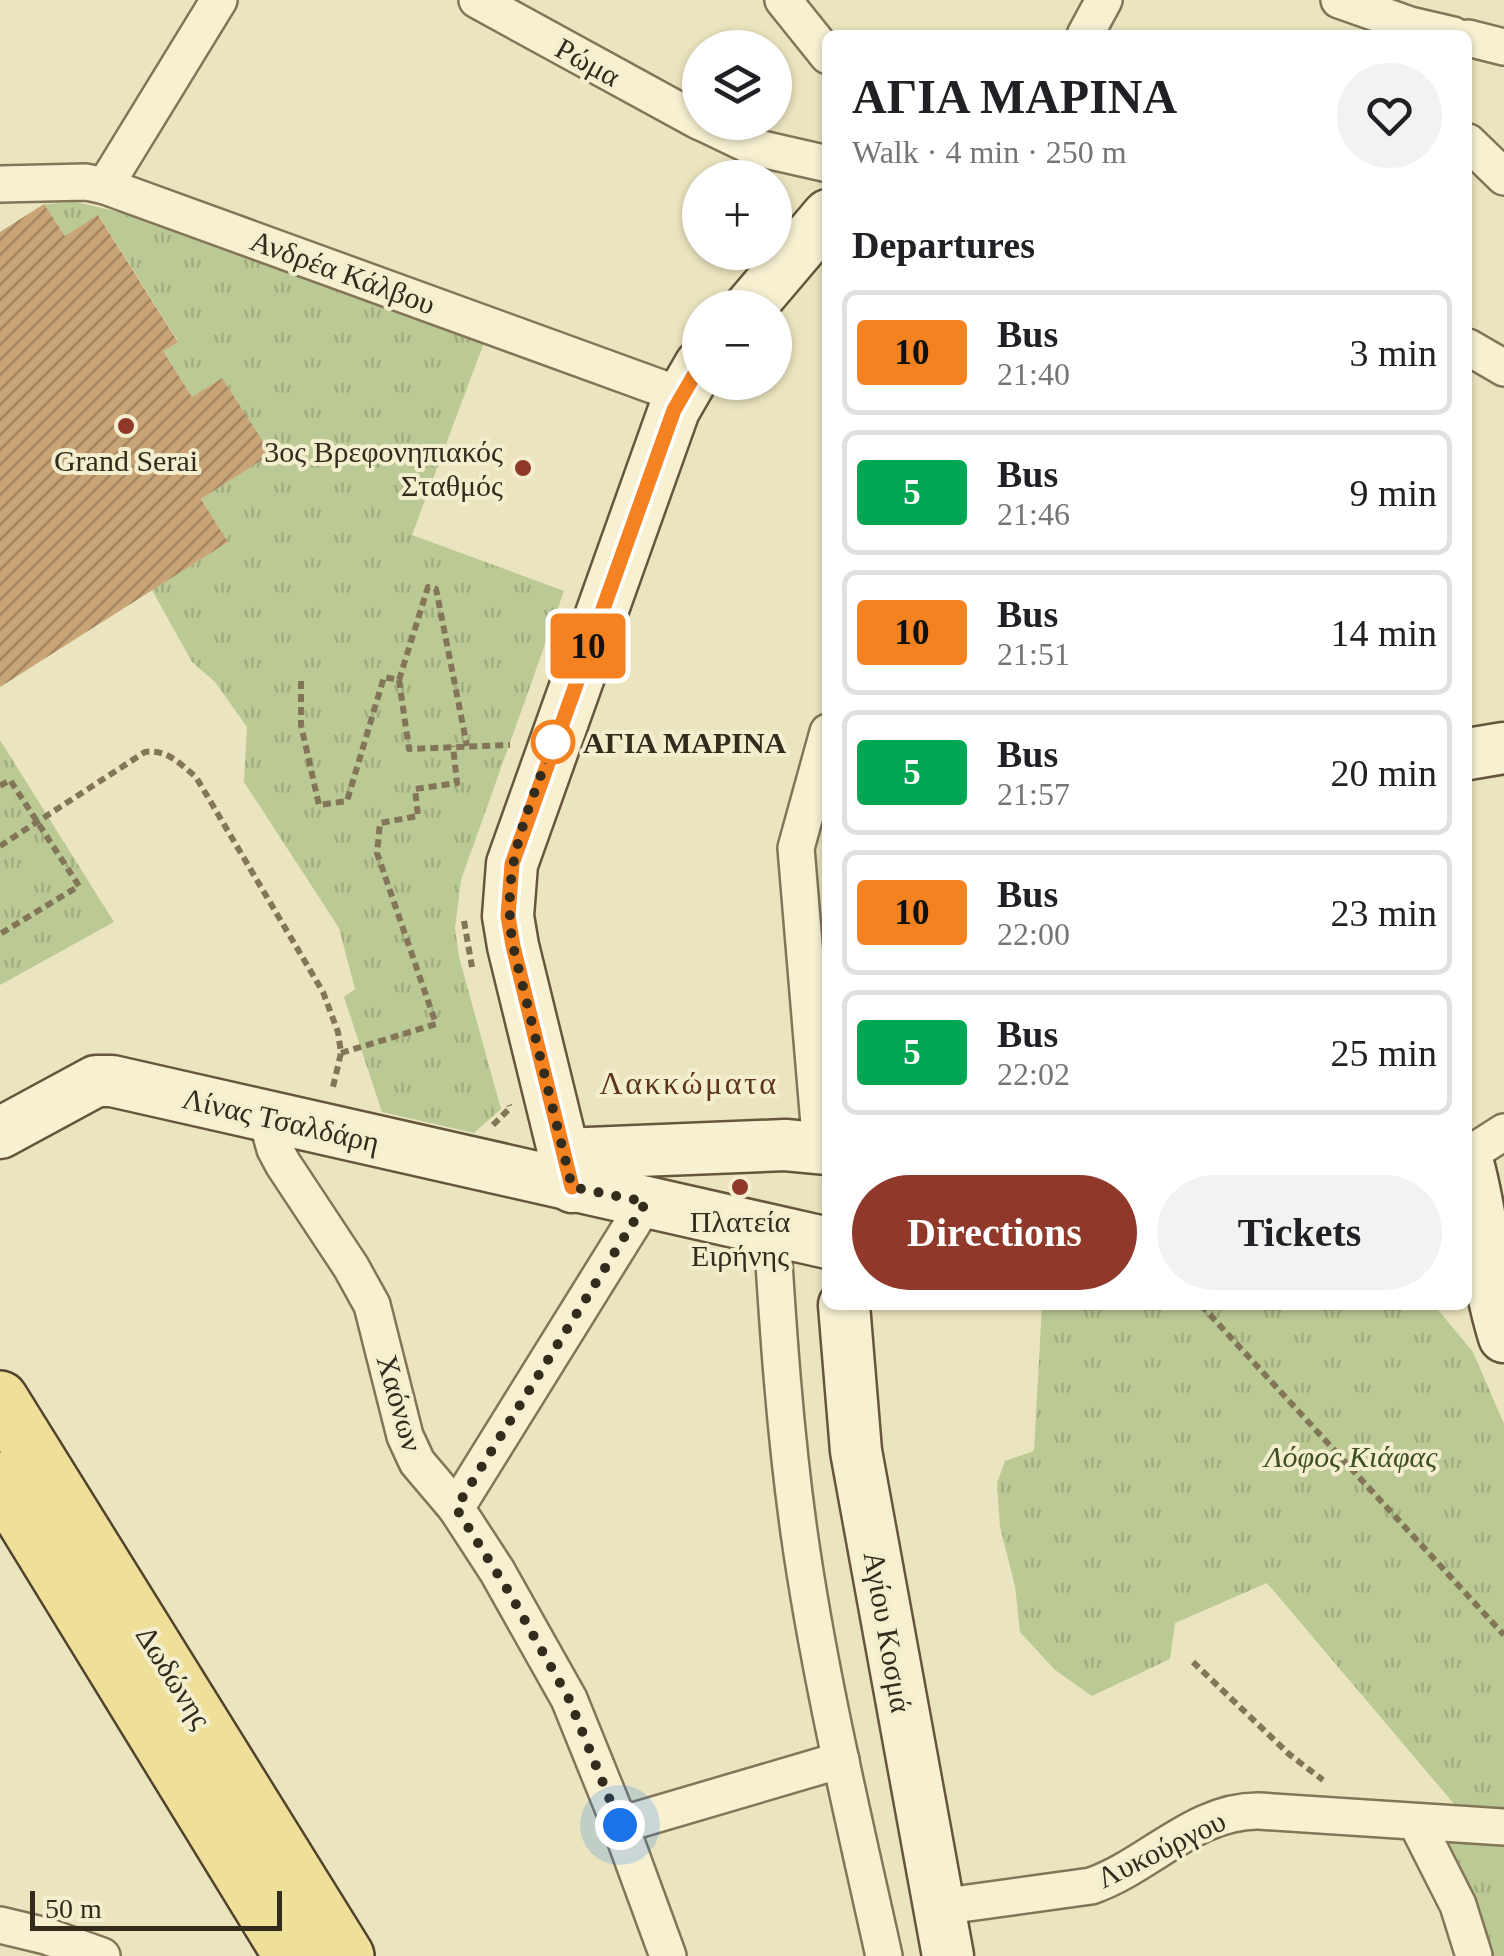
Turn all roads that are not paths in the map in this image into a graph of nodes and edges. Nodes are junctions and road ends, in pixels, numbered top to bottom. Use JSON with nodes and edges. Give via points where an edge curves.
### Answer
{"nodes":[{"id":1,"x":219,"y":0,"type":"edge"},
{"id":2,"x":477,"y":0,"type":"edge"},
{"id":3,"x":783,"y":0,"type":"edge"},
{"id":4,"x":1104,"y":0,"type":"edge"},
{"id":5,"x":1340,"y":0,"type":"edge"},
{"id":6,"x":1089,"y":30,"type":"edge"},
{"id":7,"x":1359,"y":30,"type":"edge"},
{"id":8,"x":1432,"y":30,"type":"edge"},
{"id":9,"x":1472,"y":39,"type":"edge"},
{"id":10,"x":1504,"y":47,"type":"edge"},
{"id":11,"x":822,"y":49,"type":"edge"},
{"id":12,"x":682,"y":112,"type":"edge"},
{"id":13,"x":738,"y":140,"type":"edge"},
{"id":14,"x":822,"y":163,"type":"edge"},
{"id":15,"x":0,"y":184,"type":"edge"},
{"id":16,"x":105,"y":186,"type":"junction"},
{"id":17,"x":822,"y":222,"type":"edge"},
{"id":18,"x":764,"y":290,"type":"edge"},
{"id":19,"x":1472,"y":349,"type":"edge"},
{"id":20,"x":1504,"y":368,"type":"edge"},
{"id":21,"x":682,"y":377,"type":"edge"},
{"id":22,"x":683,"y":400,"type":"edge"},
{"id":23,"x":1504,"y":748,"type":"edge"},
{"id":24,"x":1472,"y":753,"type":"edge"},
{"id":25,"x":822,"y":754,"type":"edge"},
{"id":26,"x":266,"y":1117,"type":"junction"},
{"id":27,"x":822,"y":1128,"type":"edge"},
{"id":28,"x":1504,"y":1132,"type":"edge"},
{"id":29,"x":0,"y":1133,"type":"edge"},
{"id":30,"x":822,"y":1149,"type":"edge"},
{"id":31,"x":1472,"y":1152,"type":"edge"},
{"id":32,"x":568,"y":1171,"type":"junction"},
{"id":33,"x":1472,"y":1178,"type":"edge"},
{"id":34,"x":646,"y":1202,"type":"junction"},
{"id":35,"x":772,"y":1230,"type":"junction"},
{"id":36,"x":822,"y":1242,"type":"edge"},
{"id":37,"x":844,"y":1310,"type":"edge"},
{"id":38,"x":1490,"y":1318,"type":"edge"},
{"id":39,"x":0,"y":1398,"type":"edge"},
{"id":40,"x":0,"y":1480,"type":"edge"},
{"id":41,"x":456,"y":1508,"type":"junction"},
{"id":42,"x":841,"y":1760,"type":"junction"},
{"id":43,"x":1416,"y":1822,"type":"junction"},
{"id":44,"x":620,"y":1825,"type":"junction"},
{"id":45,"x":1504,"y":1828,"type":"edge"},
{"id":46,"x":939,"y":1906,"type":"junction"},
{"id":47,"x":0,"y":1925,"type":"edge"},
{"id":48,"x":102,"y":1956,"type":"edge"},
{"id":49,"x":292,"y":1956,"type":"edge"},
{"id":50,"x":346,"y":1956,"type":"edge"},
{"id":51,"x":668,"y":1956,"type":"edge"},
{"id":52,"x":884,"y":1956,"type":"edge"},
{"id":53,"x":948,"y":1956,"type":"edge"},
{"id":54,"x":1474,"y":1956,"type":"edge"}],
"edges":[{"from":1,"to":16,"type":"street"},
{"from":2,"to":12,"type":"street","name":"Ρώμα"},
{"from":3,"to":11,"type":"street"},
{"from":4,"to":6,"type":"street"},
{"from":5,"to":7,"type":"street"},
{"from":5,"to":8,"type":"street"},
{"from":9,"to":10,"type":"street"},
{"from":13,"to":14,"type":"street","name":"Ρώμα"},
{"from":15,"to":16,"type":"street","name":"Ανδρέα Κάλβου"},
{"from":16,"to":21,"type":"street","name":"Ανδρέα Κάλβου"},
{"from":17,"to":18,"type":"street"},
{"from":19,"to":20,"type":"street"},
{"from":22,"to":32,"type":"street","via":[[512,864],[513,946]]},
{"from":23,"to":24,"type":"street"},
{"from":25,"to":27,"type":"street","via":[[796,848]]},
{"from":26,"to":29,"type":"street","name":"Λίνας Τσαλδάρη","via":[[103,1080]]},
{"from":26,"to":32,"type":"street","name":"Λίνας Τσαλδάρη"},
{"from":26,"to":41,"type":"street","name":"Χαόνων","via":[[275,1149],[372,1305],[417,1462]]},
{"from":28,"to":31,"type":"street"},
{"from":30,"to":32,"type":"street","via":[[785,1145]]},
{"from":32,"to":34,"type":"street"},
{"from":33,"to":38,"type":"street"},
{"from":34,"to":35,"type":"street"},
{"from":34,"to":41,"type":"street"},
{"from":35,"to":36,"type":"street"},
{"from":35,"to":42,"type":"street","via":[[800,1536]]},
{"from":37,"to":46,"type":"street","name":"Αγίου Κοσμά","via":[[856,1450]]},
{"from":39,"to":50,"type":"main road","name":"Δωδώνης"},
{"from":40,"to":49,"type":"main road","name":"Δωδώνης"},
{"from":41,"to":44,"type":"street","name":"Χαόνων","via":[[569,1699]]},
{"from":42,"to":44,"type":"street"},
{"from":42,"to":52,"type":"street"},
{"from":43,"to":45,"type":"street","name":"Λυκούργου"},
{"from":43,"to":46,"type":"street","name":"Λυκούργου","via":[[1232,1812],[1091,1886]]},
{"from":43,"to":54,"type":"street","via":[[1458,1905]]},
{"from":44,"to":51,"type":"street","name":"Χαόνων"},
{"from":46,"to":53,"type":"street","name":"Αγίου Κοσμά"},
{"from":47,"to":48,"type":"street"}]}
